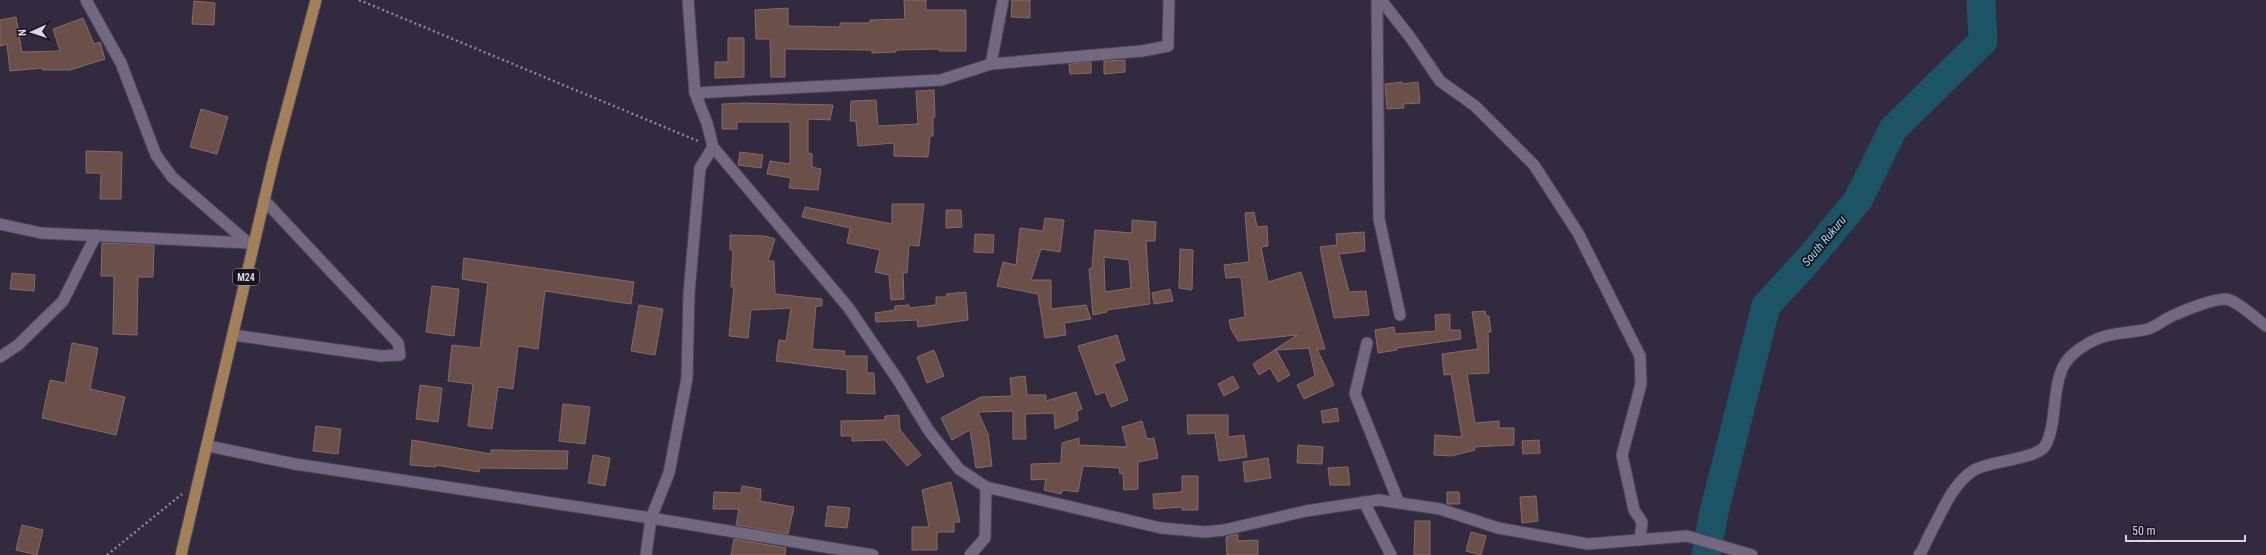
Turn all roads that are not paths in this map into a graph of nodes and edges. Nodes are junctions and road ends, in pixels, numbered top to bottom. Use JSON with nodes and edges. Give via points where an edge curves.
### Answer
{"nodes":[{"id":1,"x":86,"y":0,"type":"edge"},
{"id":2,"x":316,"y":0,"type":"edge"},
{"id":3,"x":688,"y":0,"type":"edge"},
{"id":4,"x":1003,"y":0,"type":"edge"},
{"id":5,"x":1169,"y":0,"type":"edge"},
{"id":6,"x":1377,"y":0,"type":"edge"},
{"id":7,"x":1381,"y":0,"type":"edge"},
{"id":8,"x":991,"y":64,"type":"junction"},
{"id":9,"x":695,"y":93,"type":"junction"},
{"id":10,"x":713,"y":147,"type":"junction"},
{"id":11,"x":264,"y":200,"type":"junction"},
{"id":12,"x":0,"y":224,"type":"edge"},
{"id":13,"x":96,"y":235,"type":"junction"},
{"id":14,"x":250,"y":244,"type":"junction"},
{"id":15,"x":1400,"y":315,"type":"dead end"},
{"id":16,"x":2266,"y":326,"type":"edge"},
{"id":17,"x":233,"y":335,"type":"junction"},
{"id":18,"x":1367,"y":343,"type":"dead end"},
{"id":19,"x":0,"y":357,"type":"edge"},
{"id":20,"x":208,"y":446,"type":"junction"},
{"id":21,"x":986,"y":487,"type":"junction"},
{"id":22,"x":1364,"y":502,"type":"junction"},
{"id":23,"x":1399,"y":503,"type":"junction"},
{"id":24,"x":651,"y":518,"type":"junction"},
{"id":25,"x":1640,"y":540,"type":"junction"},
{"id":26,"x":648,"y":553,"type":"edge"},
{"id":27,"x":974,"y":553,"type":"edge"},
{"id":28,"x":181,"y":555,"type":"edge"},
{"id":29,"x":873,"y":555,"type":"edge"},
{"id":30,"x":1391,"y":555,"type":"edge"},
{"id":31,"x":1752,"y":555,"type":"edge"},
{"id":32,"x":1919,"y":555,"type":"edge"}],
"edges":[{"from":1,"to":14,"type":"street","via":[[121,63],[156,155],[172,177]]},
{"from":2,"to":11,"type":"main road","number":"M24"},
{"from":3,"to":9,"type":"street"},
{"from":4,"to":8,"type":"street"},
{"from":5,"to":8,"type":"street","via":[[1168,46],[1142,52]]},
{"from":6,"to":15,"type":"street","via":[[1379,219]]},
{"from":7,"to":25,"type":"street","via":[[1440,81],[1475,106],[1534,165],[1578,233],[1640,356],[1641,384],[1622,455],[1634,510],[1642,522]]},
{"from":8,"to":9,"type":"street","via":[[941,80]]},
{"from":9,"to":10,"type":"street"},
{"from":10,"to":21,"type":"street","via":[[848,307],[929,431],[959,470]]},
{"from":10,"to":24,"type":"street","via":[[700,168],[689,293],[688,378],[669,473]]},
{"from":11,"to":14,"type":"main road","number":"M24"},
{"from":11,"to":17,"type":"street","via":[[398,343],[400,355],[381,356]]},
{"from":12,"to":13,"type":"street","via":[[42,233]]},
{"from":13,"to":14,"type":"street"},
{"from":13,"to":19,"type":"street","via":[[63,301],[18,345]]},
{"from":14,"to":17,"type":"main road","number":"M24"},
{"from":16,"to":32,"type":"street","via":[[2227,299],[2203,304],[2148,328],[2098,338],[2082,348],[2066,362],[2059,377],[2045,446],[2035,454],[1984,466],[1971,472],[1948,498]]},
{"from":17,"to":20,"type":"main road","number":"M24"},
{"from":18,"to":23,"type":"street","via":[[1355,394]]},
{"from":20,"to":24,"type":"street","via":[[295,464]]},
{"from":20,"to":28,"type":"main road","number":"M24"},
{"from":21,"to":22,"type":"street","via":[[1161,528],[1205,532]]},
{"from":21,"to":27,"type":"street","via":[[985,538]]},
{"from":22,"to":23,"type":"street","via":[[1379,500]]},
{"from":22,"to":30,"type":"street"},
{"from":23,"to":25,"type":"street","via":[[1440,509],[1498,528],[1588,544]]},
{"from":24,"to":26,"type":"street"},
{"from":24,"to":29,"type":"street"},
{"from":25,"to":31,"type":"street","via":[[1687,536]]}]}
